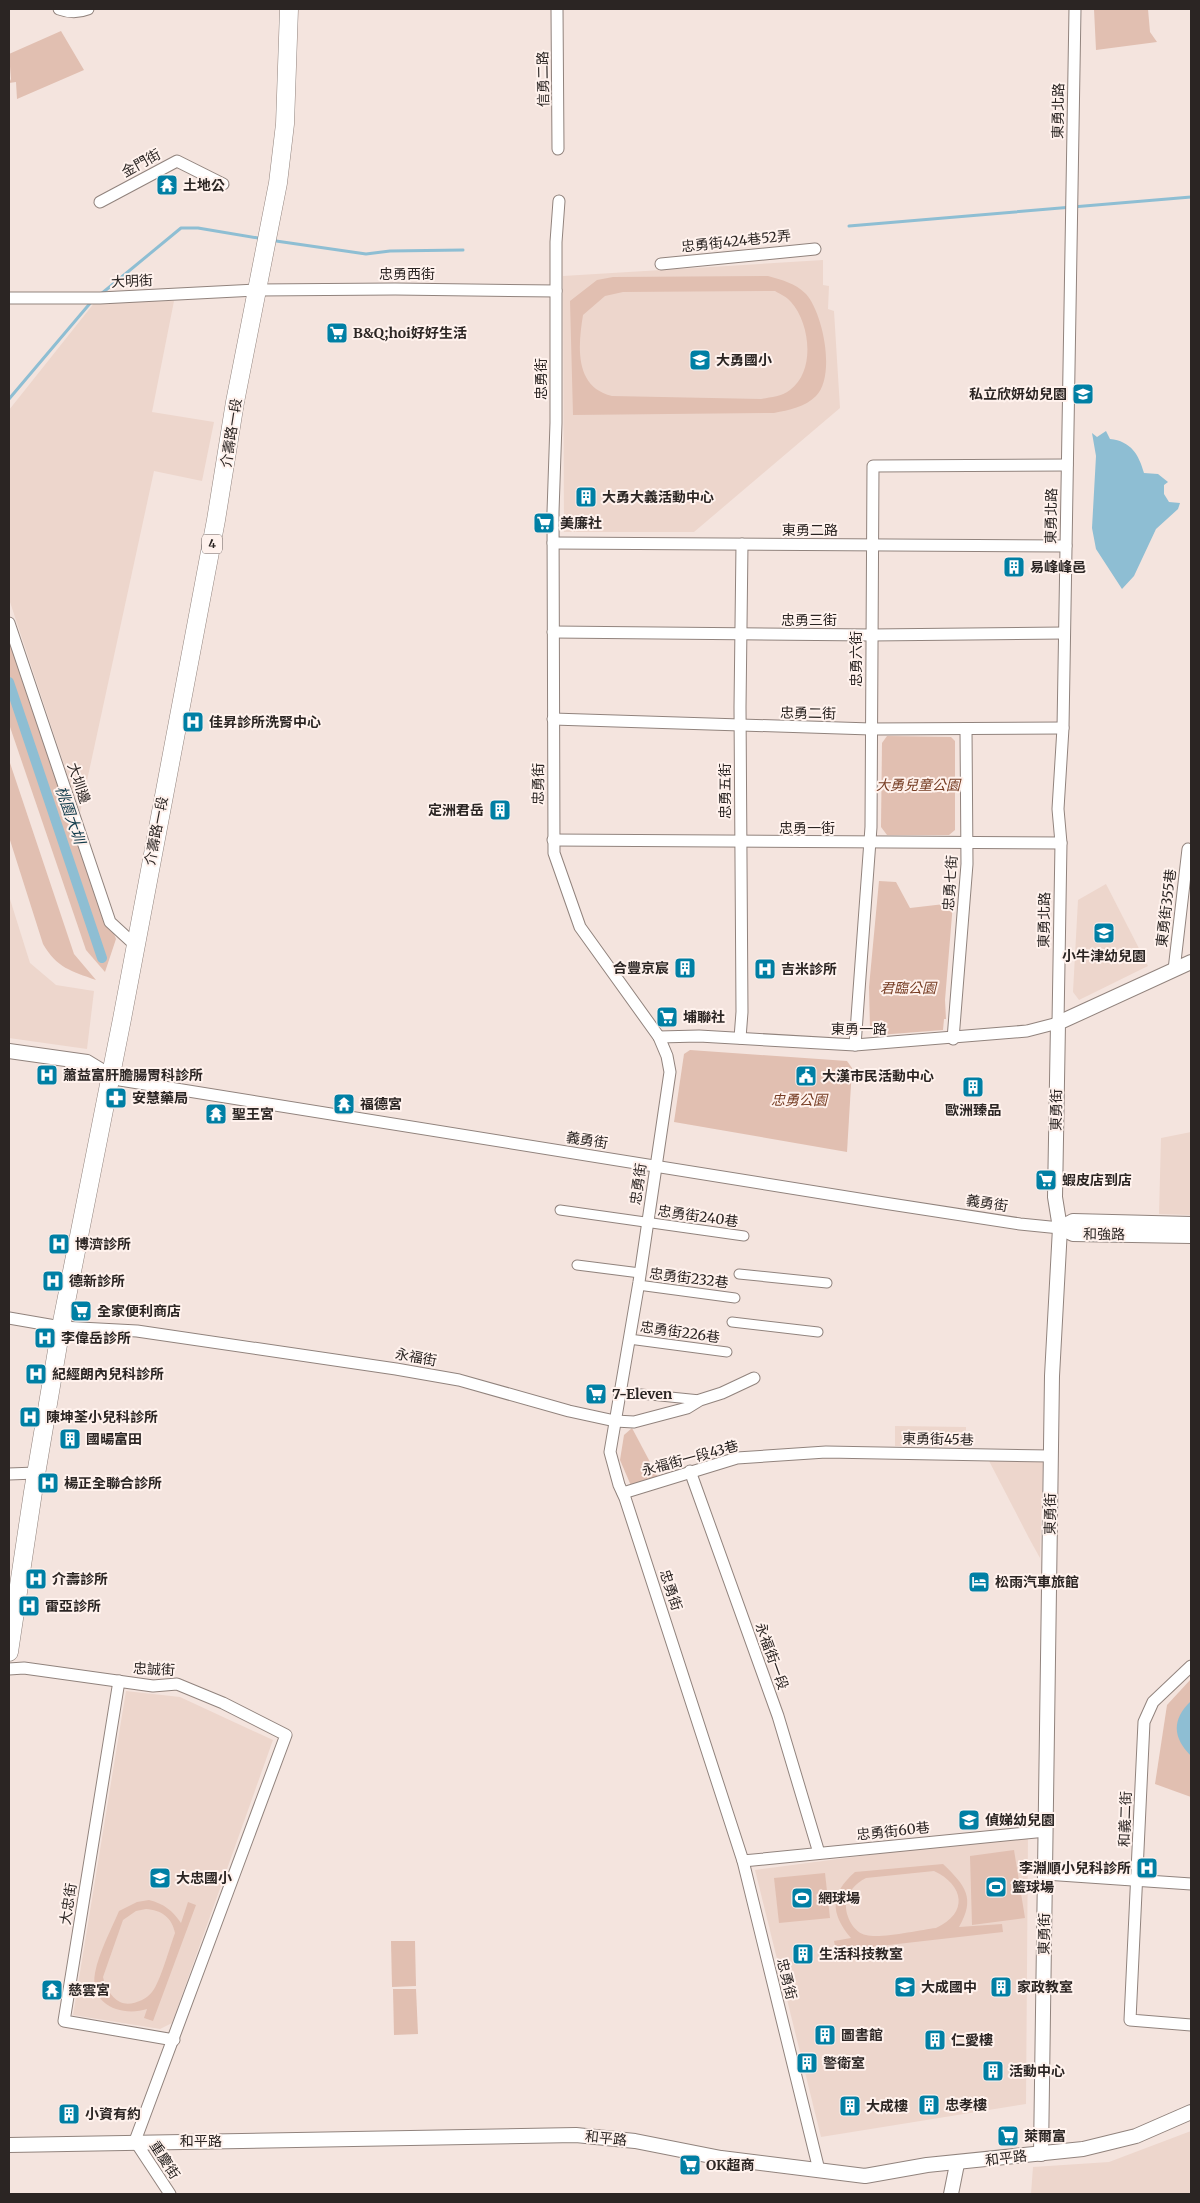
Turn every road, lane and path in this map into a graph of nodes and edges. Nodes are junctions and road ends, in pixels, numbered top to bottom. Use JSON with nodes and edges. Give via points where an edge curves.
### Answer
{"nodes":[{"id":1,"x":60,"y":9,"type":"edge"},
{"id":2,"x":88,"y":9,"type":"edge"},
{"id":3,"x":290,"y":9,"type":"edge"},
{"id":4,"x":557,"y":9,"type":"edge"},
{"id":5,"x":1075,"y":9,"type":"edge"},
{"id":6,"x":558,"y":150,"type":"dead end"},
{"id":7,"x":223,"y":184,"type":"dead end"},
{"id":8,"x":559,"y":201,"type":"dead end"},
{"id":9,"x":100,"y":202,"type":"dead end"},
{"id":10,"x":815,"y":249,"type":"dead end"},
{"id":11,"x":661,"y":264,"type":"dead end"},
{"id":12,"x":257,"y":290,"type":"junction"},
{"id":13,"x":556,"y":291,"type":"junction"},
{"id":14,"x":9,"y":298,"type":"edge"},
{"id":15,"x":1067,"y":465,"type":"junction"},
{"id":16,"x":553,"y":543,"type":"junction"},
{"id":17,"x":742,"y":544,"type":"junction"},
{"id":18,"x":871,"y":545,"type":"junction"},
{"id":19,"x":1066,"y":546,"type":"junction"},
{"id":20,"x":9,"y":623,"type":"edge"},
{"id":21,"x":554,"y":632,"type":"junction"},
{"id":22,"x":1064,"y":633,"type":"junction"},
{"id":23,"x":741,"y":635,"type":"junction"},
{"id":24,"x":871,"y":635,"type":"junction"},
{"id":25,"x":554,"y":720,"type":"junction"},
{"id":26,"x":740,"y":727,"type":"junction"},
{"id":27,"x":1063,"y":728,"type":"junction"},
{"id":28,"x":871,"y":729,"type":"junction"},
{"id":29,"x":966,"y":729,"type":"junction"},
{"id":30,"x":553,"y":840,"type":"junction"},
{"id":31,"x":740,"y":842,"type":"junction"},
{"id":32,"x":870,"y":843,"type":"junction"},
{"id":33,"x":967,"y":843,"type":"junction"},
{"id":34,"x":1061,"y":843,"type":"junction"},
{"id":35,"x":1188,"y":849,"type":"dead end"},
{"id":36,"x":135,"y":945,"type":"junction"},
{"id":37,"x":1191,"y":962,"type":"edge"},
{"id":38,"x":1174,"y":970,"type":"junction"},
{"id":39,"x":1058,"y":1023,"type":"junction"},
{"id":40,"x":659,"y":1037,"type":"junction"},
{"id":41,"x":740,"y":1038,"type":"junction"},
{"id":42,"x":953,"y":1039,"type":"junction"},
{"id":43,"x":855,"y":1045,"type":"junction"},
{"id":44,"x":9,"y":1051,"type":"edge"},
{"id":45,"x":110,"y":1076,"type":"junction"},
{"id":46,"x":656,"y":1166,"type":"junction"},
{"id":47,"x":560,"y":1210,"type":"dead end"},
{"id":48,"x":648,"y":1222,"type":"junction"},
{"id":49,"x":1191,"y":1224,"type":"edge"},
{"id":50,"x":1060,"y":1228,"type":"junction"},
{"id":51,"x":744,"y":1236,"type":"dead end"},
{"id":52,"x":1191,"y":1236,"type":"edge"},
{"id":53,"x":577,"y":1265,"type":"dead end"},
{"id":54,"x":640,"y":1273,"type":"junction"},
{"id":55,"x":739,"y":1274,"type":"dead end"},
{"id":56,"x":826,"y":1283,"type":"dead end"},
{"id":57,"x":638,"y":1286,"type":"junction"},
{"id":58,"x":735,"y":1298,"type":"dead end"},
{"id":59,"x":9,"y":1318,"type":"edge"},
{"id":60,"x":732,"y":1322,"type":"dead end"},
{"id":61,"x":61,"y":1327,"type":"junction"},
{"id":62,"x":818,"y":1332,"type":"dead end"},
{"id":63,"x":630,"y":1339,"type":"junction"},
{"id":64,"x":727,"y":1352,"type":"dead end"},
{"id":65,"x":754,"y":1378,"type":"dead end"},
{"id":66,"x":620,"y":1392,"type":"junction"},
{"id":67,"x":700,"y":1400,"type":"junction"},
{"id":68,"x":614,"y":1421,"type":"junction"},
{"id":69,"x":826,"y":1452,"type":"joint"},
{"id":70,"x":1050,"y":1456,"type":"junction"},
{"id":71,"x":690,"y":1471,"type":"junction"},
{"id":72,"x":36,"y":1473,"type":"junction"},
{"id":73,"x":9,"y":1474,"type":"edge"},
{"id":74,"x":623,"y":1492,"type":"junction"},
{"id":75,"x":9,"y":1652,"type":"edge"},
{"id":76,"x":1191,"y":1666,"type":"edge"},
{"id":77,"x":9,"y":1669,"type":"edge"},
{"id":78,"x":120,"y":1681,"type":"junction"},
{"id":79,"x":1046,"y":1830,"type":"junction"},
{"id":80,"x":819,"y":1854,"type":"junction"},
{"id":81,"x":743,"y":1861,"type":"junction"},
{"id":82,"x":1045,"y":1874,"type":"junction"},
{"id":83,"x":1138,"y":1881,"type":"junction"},
{"id":84,"x":1191,"y":1884,"type":"edge"},
{"id":85,"x":1191,"y":2025,"type":"edge"},
{"id":86,"x":174,"y":2040,"type":"junction"},
{"id":87,"x":1191,"y":2112,"type":"edge"},
{"id":88,"x":135,"y":2141,"type":"junction"},
{"id":89,"x":9,"y":2145,"type":"edge"},
{"id":90,"x":1041,"y":2154,"type":"junction"},
{"id":91,"x":957,"y":2164,"type":"junction"},
{"id":92,"x":819,"y":2170,"type":"junction"},
{"id":93,"x":170,"y":2194,"type":"edge"},
{"id":94,"x":952,"y":2194,"type":"edge"}],
"edges":[{"from":1,"to":2,"type":"street","via":[[68,12]]},
{"from":3,"to":12,"type":"main road","name":"介壽路一段","number":"4","via":[[284,146]]},
{"from":4,"to":6,"type":"street","name":"信勇二路"},
{"from":5,"to":15,"type":"street","name":"東勇北路"},
{"from":7,"to":9,"type":"street","name":"金門街","via":[[177,161]]},
{"from":8,"to":13,"type":"street","name":"忠勇街"},
{"from":10,"to":11,"type":"street","name":"忠勇街424巷52弄"},
{"from":12,"to":13,"type":"street","name":"忠勇西街"},
{"from":12,"to":14,"type":"street","name":"大明街","via":[[95,298]]},
{"from":12,"to":36,"type":"main road","name":"介壽路一段","number":"4"},
{"from":13,"to":16,"type":"street","name":"忠勇街"},
{"from":15,"to":18,"type":"street","name":"忠勇六街","via":[[873,466]]},
{"from":15,"to":19,"type":"street","name":"東勇北路"},
{"from":16,"to":17,"type":"street","name":"東勇二路"},
{"from":16,"to":21,"type":"street","name":"忠勇街"},
{"from":17,"to":18,"type":"street","name":"東勇二路"},
{"from":17,"to":23,"type":"street","name":"忠勇五街"},
{"from":18,"to":19,"type":"street","name":"東勇二路"},
{"from":18,"to":24,"type":"street","name":"忠勇六街"},
{"from":19,"to":22,"type":"street","name":"東勇北路"},
{"from":20,"to":36,"type":"street","name":"大圳邊","via":[[110,922]]},
{"from":21,"to":23,"type":"street","name":"忠勇三街"},
{"from":21,"to":25,"type":"street","name":"忠勇街"},
{"from":22,"to":24,"type":"street","name":"忠勇三街"},
{"from":22,"to":27,"type":"street","name":"東勇北路"},
{"from":23,"to":24,"type":"street","name":"忠勇三街"},
{"from":23,"to":26,"type":"street","name":"忠勇五街"},
{"from":24,"to":28,"type":"street","name":"忠勇六街"},
{"from":25,"to":26,"type":"street","name":"忠勇二街"},
{"from":25,"to":30,"type":"street","name":"忠勇街"},
{"from":26,"to":28,"type":"street","name":"忠勇二街"},
{"from":26,"to":31,"type":"street","name":"忠勇五街"},
{"from":27,"to":29,"type":"street","name":"忠勇二街"},
{"from":27,"to":34,"type":"street","name":"東勇北路","via":[[1058,808]]},
{"from":28,"to":29,"type":"street","name":"忠勇二街"},
{"from":28,"to":32,"type":"street","name":"忠勇六街"},
{"from":29,"to":33,"type":"street","name":"忠勇七街"},
{"from":30,"to":31,"type":"street","name":"忠勇一街"},
{"from":30,"to":40,"type":"street","name":"忠勇街","via":[[554,853],[580,928]]},
{"from":31,"to":32,"type":"street","name":"忠勇一街"},
{"from":31,"to":41,"type":"street","name":"忠勇五街"},
{"from":32,"to":33,"type":"street","name":"忠勇一街"},
{"from":32,"to":43,"type":"street","name":"忠勇六街"},
{"from":33,"to":34,"type":"street","name":"忠勇一街"},
{"from":33,"to":42,"type":"street","name":"忠勇七街"},
{"from":34,"to":39,"type":"street","name":"東勇北路"},
{"from":35,"to":38,"type":"street","name":"東勇街355巷"},
{"from":36,"to":45,"type":"main road","name":"介壽路一段","number":"4"},
{"from":37,"to":38,"type":"street"},
{"from":38,"to":39,"type":"street"},
{"from":39,"to":42,"type":"street","name":"東勇一路","via":[[1027,1032]]},
{"from":39,"to":50,"type":"street","name":"東勇街","via":[[1055,1197]]},
{"from":40,"to":41,"type":"street","name":"東勇一路"},
{"from":40,"to":46,"type":"street","name":"忠勇街","via":[[670,1072]]},
{"from":41,"to":43,"type":"street","name":"東勇一路"},
{"from":42,"to":43,"type":"street","name":"東勇一路"},
{"from":44,"to":45,"type":"street","via":[[87,1062]]},
{"from":45,"to":46,"type":"street","name":"義勇街"},
{"from":45,"to":61,"type":"main road","name":"介壽路一段","number":"4"},
{"from":46,"to":48,"type":"street","name":"忠勇街"},
{"from":46,"to":50,"type":"street","name":"義勇街"},
{"from":47,"to":48,"type":"street","name":"忠勇街240巷"},
{"from":48,"to":51,"type":"street","name":"忠勇街240巷"},
{"from":48,"to":54,"type":"street","name":"忠勇街"},
{"from":49,"to":50,"type":"street","name":"和強路","via":[[1073,1221]]},
{"from":50,"to":52,"type":"street","name":"和強路","via":[[1073,1234]]},
{"from":50,"to":70,"type":"street","name":"東勇街"},
{"from":53,"to":54,"type":"street"},
{"from":54,"to":57,"type":"street","name":"忠勇街"},
{"from":55,"to":56,"type":"street"},
{"from":57,"to":58,"type":"street","name":"忠勇街232巷"},
{"from":57,"to":63,"type":"street","name":"忠勇街"},
{"from":59,"to":61,"type":"street","name":"永福街"},
{"from":60,"to":62,"type":"street"},
{"from":61,"to":68,"type":"street","name":"永福街","via":[[137,1331],[396,1369],[459,1380]]},
{"from":61,"to":72,"type":"main road","name":"介壽路一段","number":"4"},
{"from":63,"to":64,"type":"street","name":"忠勇街226巷"},
{"from":63,"to":66,"type":"street","name":"忠勇街"},
{"from":65,"to":67,"type":"street","name":"永福街"},
{"from":66,"to":67,"type":"street"},
{"from":66,"to":68,"type":"street","name":"忠勇街"},
{"from":67,"to":68,"type":"street","name":"永福街","via":[[687,1408],[634,1422]]},
{"from":68,"to":74,"type":"street","name":"忠勇街","via":[[610,1452]]},
{"from":69,"to":70,"type":"street","name":"東勇街45巷"},
{"from":69,"to":71,"type":"street","name":"永福街一段43巷","via":[[736,1458]]},
{"from":70,"to":79,"type":"street","name":"東勇街"},
{"from":71,"to":74,"type":"street","name":"永福街一段43巷"},
{"from":71,"to":80,"type":"street","name":"永福街一段","via":[[778,1716]]},
{"from":72,"to":73,"type":"street"},
{"from":72,"to":75,"type":"main road","name":"介壽路一段","number":"4"},
{"from":74,"to":81,"type":"street","name":"忠勇街"},
{"from":76,"to":83,"type":"street","name":"和義二街","via":[[1153,1702],[1144,1722]]},
{"from":77,"to":78,"type":"street","name":"忠誠街","via":[[24,1668]]},
{"from":78,"to":86,"type":"street","name":"大忠街","via":[[64,2020]]},
{"from":78,"to":86,"type":"street","name":"忠誠街","via":[[153,1686],[177,1684],[286,1735]]},
{"from":79,"to":80,"type":"street","name":"忠勇街60巷"},
{"from":79,"to":82,"type":"street","name":"東勇街"},
{"from":80,"to":81,"type":"street","name":"忠勇街60巷"},
{"from":81,"to":92,"type":"street","name":"忠勇街"},
{"from":82,"to":83,"type":"street"},
{"from":82,"to":90,"type":"street","name":"東勇街"},
{"from":83,"to":84,"type":"street"},
{"from":83,"to":85,"type":"street","name":"和義二街","via":[[1130,2020]]},
{"from":86,"to":88,"type":"street"},
{"from":87,"to":90,"type":"street","name":"和平路","via":[[1136,2136],[1083,2149]]},
{"from":88,"to":89,"type":"street","name":"和平路"},
{"from":88,"to":92,"type":"street","name":"和平路","via":[[576,2135]]},
{"from":88,"to":93,"type":"street","name":"重慶街"},
{"from":90,"to":91,"type":"street","name":"和平路"},
{"from":91,"to":92,"type":"street","name":"和平路","via":[[865,2176]]},
{"from":91,"to":94,"type":"street"}]}
